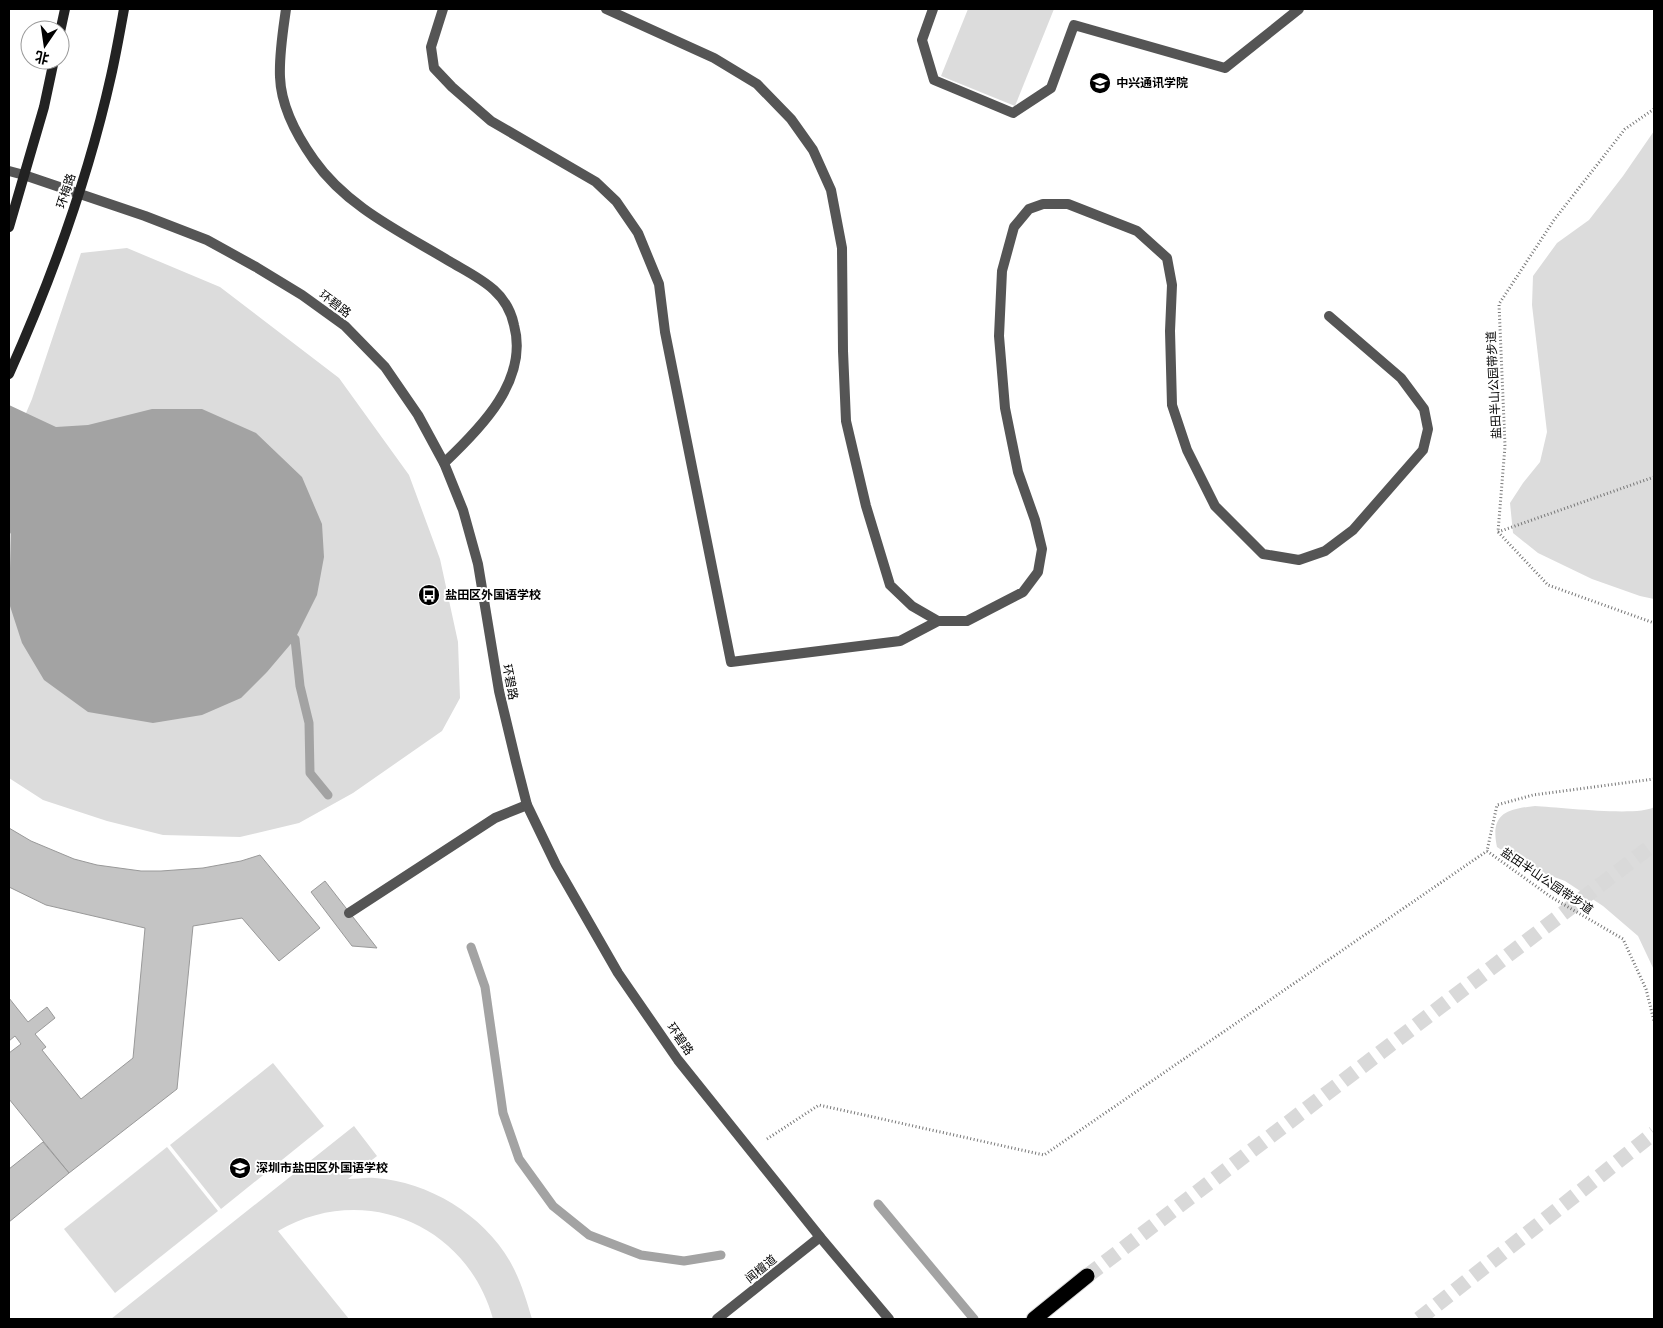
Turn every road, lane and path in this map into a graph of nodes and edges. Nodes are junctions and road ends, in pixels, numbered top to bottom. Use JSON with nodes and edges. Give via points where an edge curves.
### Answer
{"nodes":[{"id":1,"x":124,"y":9,"type":"edge"},
{"id":2,"x":286,"y":9,"type":"edge"},
{"id":3,"x":443,"y":9,"type":"edge"},
{"id":4,"x":606,"y":9,"type":"edge"},
{"id":5,"x":933,"y":9,"type":"edge"},
{"id":6,"x":1299,"y":9,"type":"edge"},
{"id":7,"x":52,"y":70,"type":"edge"},
{"id":8,"x":1654,"y":109,"type":"edge"},
{"id":9,"x":9,"y":171,"type":"edge"},
{"id":10,"x":24,"y":175,"type":"junction"},
{"id":11,"x":79,"y":193,"type":"junction"},
{"id":12,"x":9,"y":227,"type":"edge"},
{"id":13,"x":1329,"y":316,"type":"dead end"},
{"id":14,"x":9,"y":374,"type":"edge"},
{"id":15,"x":444,"y":463,"type":"junction"},
{"id":16,"x":1654,"y":477,"type":"edge"},
{"id":17,"x":1498,"y":532,"type":"junction"},
{"id":18,"x":938,"y":621,"type":"junction"},
{"id":19,"x":1654,"y":623,"type":"edge"},
{"id":20,"x":1654,"y":779,"type":"edge"},
{"id":21,"x":527,"y":805,"type":"junction"},
{"id":22,"x":1487,"y":851,"type":"junction"},
{"id":23,"x":349,"y":913,"type":"dead end"},
{"id":24,"x":1654,"y":1021,"type":"edge"},
{"id":25,"x":751,"y":1150,"type":"junction"},
{"id":26,"x":820,"y":1237,"type":"junction"},
{"id":27,"x":1087,"y":1276,"type":"tunnel mouth"},
{"id":28,"x":1037,"y":1317,"type":"edge"},
{"id":29,"x":716,"y":1319,"type":"edge"},
{"id":30,"x":889,"y":1319,"type":"edge"}],
"edges":[{"from":1,"to":11,"type":"main road","name":"环梅路","via":[[112,75]]},
{"from":2,"to":15,"type":"street","via":[[280,78],[291,120],[314,160],[357,204],[493,289],[512,316],[518,350],[508,384],[500,400],[470,439]]},
{"from":3,"to":18,"type":"street","via":[[431,47],[434,68],[491,122],[596,182],[616,201],[638,234],[658,284],[731,662],[900,641]]},
{"from":4,"to":18,"type":"street","via":[[714,58],[757,84],[791,119],[813,150],[830,190],[842,248],[846,421],[866,506],[890,585],[912,606]]},
{"from":5,"to":6,"type":"street","via":[[922,40],[934,80],[1013,113],[1052,88],[1074,25],[1225,68]]},
{"from":7,"to":10,"type":"main road"},
{"from":8,"to":17,"type":"path","name":"盐田半山公园带步道","via":[[1625,129],[1554,220],[1499,304],[1505,446]]},
{"from":9,"to":10,"type":"street","name":"环碧路"},
{"from":10,"to":11,"type":"street","name":"环碧路"},
{"from":10,"to":12,"type":"main road"},
{"from":11,"to":14,"type":"main road","name":"环梅路"},
{"from":11,"to":15,"type":"street","name":"环碧路","via":[[207,240],[302,294],[345,326],[384,367],[418,415]]},
{"from":13,"to":18,"type":"street","via":[[1401,378],[1424,409],[1428,429],[1423,450],[1353,530],[1325,551],[1299,560],[1263,554],[1215,506],[1187,450],[1172,405],[1172,285],[1167,258],[1137,231],[1068,204],[1043,204],[1029,209],[1014,227],[1002,271],[999,336],[1005,408],[1018,472],[1042,549],[1038,572],[1022,592],[968,621]]},
{"from":15,"to":21,"type":"street","name":"环碧路","via":[[463,510],[478,564],[499,691]]},
{"from":16,"to":17,"type":"path"},
{"from":17,"to":19,"type":"path","via":[[1548,585]]},
{"from":20,"to":22,"type":"path","name":"盐田半山公园带步道","via":[[1533,795],[1497,805]]},
{"from":21,"to":23,"type":"street","via":[[495,818]]},
{"from":21,"to":25,"type":"street","name":"环碧路","via":[[556,865],[618,973],[678,1060]]},
{"from":22,"to":24,"type":"path","name":"盐田半山公园带步道","via":[[1550,897],[1623,939],[1646,989]]},
{"from":22,"to":25,"type":"path","via":[[1044,1155],[819,1105]]},
{"from":25,"to":26,"type":"street","name":"环碧路"},
{"from":26,"to":29,"type":"street","name":"闻檀道"},
{"from":26,"to":30,"type":"street","name":"环碧路"},
{"from":27,"to":28,"type":"highway"}]}
